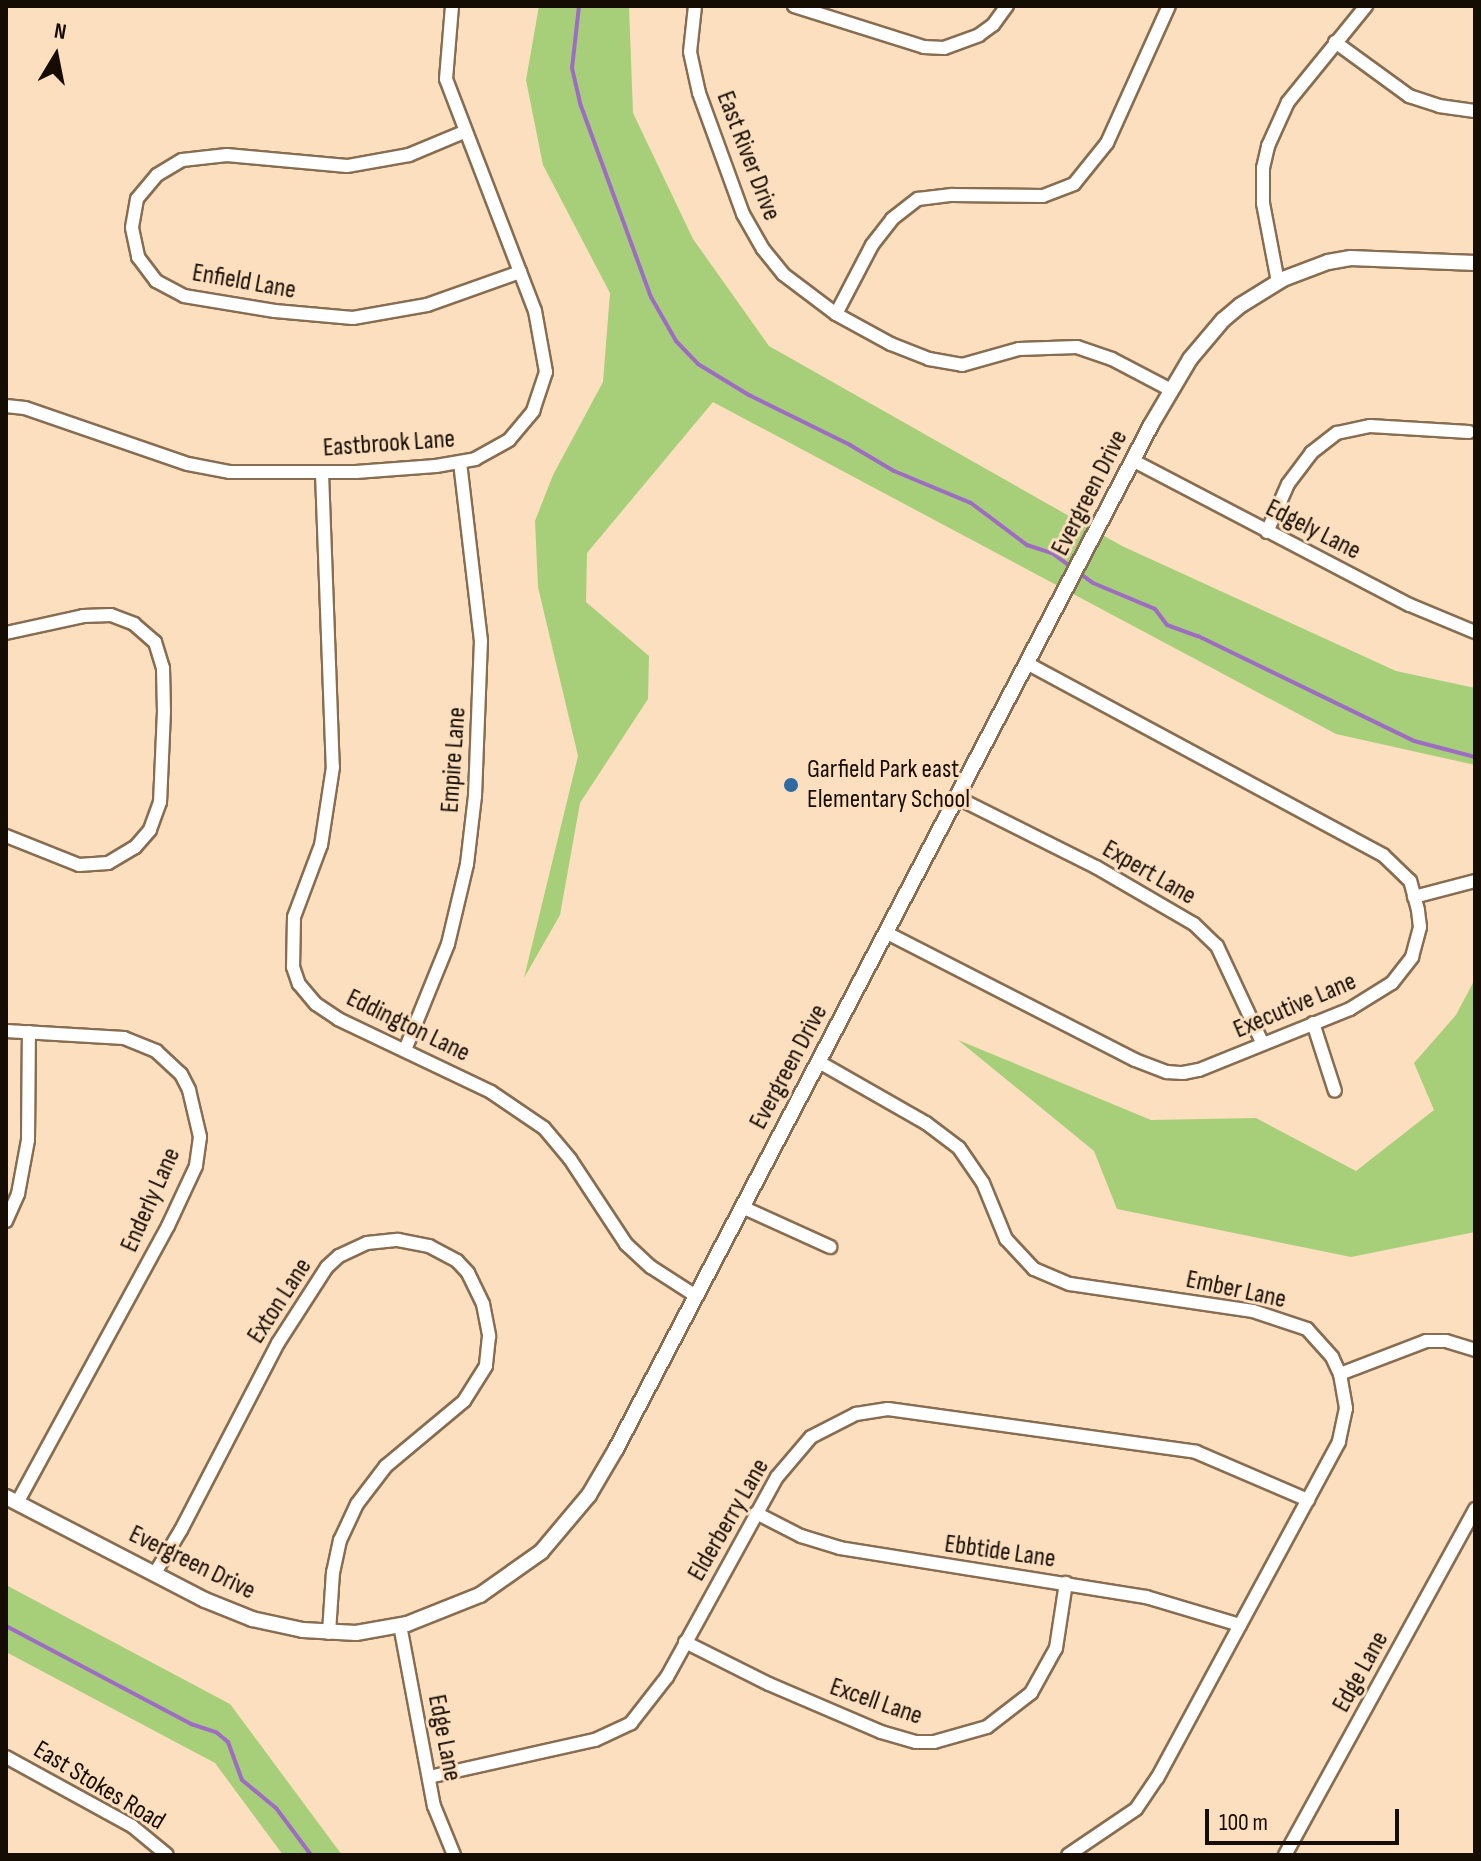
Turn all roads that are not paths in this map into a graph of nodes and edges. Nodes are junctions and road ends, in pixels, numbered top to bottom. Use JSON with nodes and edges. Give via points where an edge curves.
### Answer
{"nodes":[{"id":1,"x":452,"y":6,"type":"edge"},
{"id":2,"x":695,"y":6,"type":"edge"},
{"id":3,"x":794,"y":6,"type":"edge"},
{"id":4,"x":1007,"y":6,"type":"edge"},
{"id":5,"x":1169,"y":6,"type":"edge"},
{"id":6,"x":1366,"y":6,"type":"edge"},
{"id":7,"x":1335,"y":42,"type":"junction"},
{"id":8,"x":1475,"y":111,"type":"edge"},
{"id":9,"x":464,"y":132,"type":"junction"},
{"id":10,"x":1475,"y":263,"type":"edge"},
{"id":11,"x":520,"y":272,"type":"junction"},
{"id":12,"x":1278,"y":282,"type":"junction"},
{"id":13,"x":836,"y":314,"type":"junction"},
{"id":14,"x":1171,"y":390,"type":"junction"},
{"id":15,"x":6,"y":406,"type":"edge"},
{"id":16,"x":1469,"y":432,"type":"dead end"},
{"id":17,"x":1134,"y":461,"type":"junction"},
{"id":18,"x":460,"y":463,"type":"junction"},
{"id":19,"x":322,"y":473,"type":"junction"},
{"id":20,"x":1267,"y":532,"type":"junction"},
{"id":21,"x":1475,"y":632,"type":"edge"},
{"id":22,"x":6,"y":633,"type":"edge"},
{"id":23,"x":1029,"y":664,"type":"junction"},
{"id":24,"x":958,"y":798,"type":"junction"},
{"id":25,"x":6,"y":836,"type":"edge"},
{"id":26,"x":1475,"y":881,"type":"edge"},
{"id":27,"x":1414,"y":897,"type":"junction"},
{"id":28,"x":887,"y":933,"type":"junction"},
{"id":29,"x":1313,"y":1023,"type":"junction"},
{"id":30,"x":6,"y":1031,"type":"edge"},
{"id":31,"x":29,"y":1032,"type":"junction"},
{"id":32,"x":1262,"y":1042,"type":"junction"},
{"id":33,"x":405,"y":1050,"type":"junction"},
{"id":34,"x":819,"y":1062,"type":"junction"},
{"id":35,"x":1335,"y":1091,"type":"dead end"},
{"id":36,"x":742,"y":1207,"type":"junction"},
{"id":37,"x":6,"y":1221,"type":"edge"},
{"id":38,"x":830,"y":1247,"type":"dead end"},
{"id":39,"x":696,"y":1296,"type":"junction"},
{"id":40,"x":1475,"y":1350,"type":"edge"},
{"id":41,"x":1340,"y":1374,"type":"junction"},
{"id":42,"x":12,"y":1500,"type":"edge"},
{"id":43,"x":1308,"y":1500,"type":"junction"},
{"id":44,"x":1475,"y":1509,"type":"edge"},
{"id":45,"x":756,"y":1513,"type":"junction"},
{"id":46,"x":155,"y":1573,"type":"junction"},
{"id":47,"x":1066,"y":1583,"type":"junction"},
{"id":48,"x":400,"y":1625,"type":"junction"},
{"id":49,"x":1240,"y":1625,"type":"junction"},
{"id":50,"x":329,"y":1633,"type":"junction"},
{"id":51,"x":685,"y":1642,"type":"junction"},
{"id":52,"x":6,"y":1757,"type":"edge"},
{"id":53,"x":429,"y":1777,"type":"junction"},
{"id":54,"x":167,"y":1855,"type":"edge"},
{"id":55,"x":454,"y":1855,"type":"edge"},
{"id":56,"x":1068,"y":1855,"type":"edge"},
{"id":57,"x":1285,"y":1855,"type":"edge"}],
"edges":[{"from":1,"to":9,"type":"street","name":"Eastbrook Lane","via":[[446,79]]},
{"from":2,"to":13,"type":"street","name":"East River Drive","via":[[690,52],[699,93],[743,214],[783,274]]},
{"from":3,"to":4,"type":"street","via":[[924,47],[944,48],[979,35]]},
{"from":5,"to":13,"type":"street","via":[[1107,143],[1074,184],[1043,196],[918,199],[892,219],[872,245]]},
{"from":6,"to":7,"type":"street"},
{"from":7,"to":8,"type":"street","via":[[1409,96]]},
{"from":7,"to":12,"type":"street","via":[[1288,102],[1268,146],[1263,203]]},
{"from":9,"to":11,"type":"street","name":"Eastbrook Lane"},
{"from":9,"to":11,"type":"street","name":"Enfield Lane","via":[[409,155],[347,166],[227,155],[182,160],[157,175],[137,199],[132,228],[138,257],[156,281],[184,296],[353,318],[427,305]]},
{"from":10,"to":12,"type":"street","name":"Evergreen Drive","via":[[1351,258]]},
{"from":11,"to":18,"type":"street","name":"Eastbrook Lane","via":[[535,311],[546,372],[541,393],[509,440]]},
{"from":12,"to":14,"type":"street","name":"Evergreen Drive","via":[[1223,320]]},
{"from":13,"to":14,"type":"street","name":"East River Drive","via":[[929,359],[962,365],[1019,349],[1077,347]]},
{"from":14,"to":17,"type":"street","name":"Evergreen Drive"},
{"from":15,"to":19,"type":"street","name":"Eastbrook Lane","via":[[209,470]]},
{"from":16,"to":20,"type":"street","via":[[1370,426],[1337,433],[1311,453],[1288,484]]},
{"from":17,"to":20,"type":"street","name":"Edgely Lane"},
{"from":17,"to":23,"type":"street","name":"Evergreen Drive"},
{"from":18,"to":19,"type":"street","name":"Eastbrook Lane"},
{"from":18,"to":33,"type":"street","name":"Empire Lane","via":[[481,641],[475,796],[467,864],[448,944]]},
{"from":19,"to":33,"type":"street","name":"Eddington Lane","via":[[333,767],[321,845],[294,917],[293,967],[316,1004]]},
{"from":20,"to":21,"type":"street","name":"Edgely Lane"},
{"from":22,"to":25,"type":"street","via":[[83,616],[111,615],[134,624],[155,642],[163,668],[164,711],[160,802],[150,830],[135,847],[108,863],[79,865]]},
{"from":23,"to":24,"type":"street","name":"Evergreen Drive"},
{"from":23,"to":27,"type":"street","name":"Executive Lane","via":[[1369,845],[1410,881]]},
{"from":24,"to":28,"type":"street","name":"Evergreen Drive"},
{"from":24,"to":32,"type":"street","name":"Expert Lane","via":[[1096,867],[1194,924],[1217,946]]},
{"from":26,"to":27,"type":"street"},
{"from":27,"to":29,"type":"street","name":"Executive Lane","via":[[1420,927],[1403,970],[1365,1002]]},
{"from":28,"to":32,"type":"street","name":"Executive Lane","via":[[1167,1072],[1199,1070]]},
{"from":28,"to":34,"type":"street","name":"Evergreen Drive"},
{"from":29,"to":32,"type":"street","name":"Executive Lane"},
{"from":29,"to":35,"type":"street"},
{"from":30,"to":31,"type":"street","name":"Enderly Lane"},
{"from":31,"to":37,"type":"street","via":[[28,1140],[18,1194]]},
{"from":31,"to":42,"type":"street","name":"Enderly Lane","via":[[124,1038],[156,1051],[181,1074],[200,1137],[196,1166],[168,1226]]},
{"from":33,"to":39,"type":"street","name":"Eddington Lane","via":[[510,1102],[544,1128],[626,1244]]},
{"from":34,"to":36,"type":"street","name":"Evergreen Drive"},
{"from":34,"to":41,"type":"street","name":"Ember Lane","via":[[926,1123],[959,1148],[983,1183],[1006,1239],[1034,1269],[1070,1284],[1253,1311],[1280,1320],[1314,1335]]},
{"from":36,"to":38,"type":"street"},
{"from":36,"to":39,"type":"street","name":"Evergreen Drive"},
{"from":39,"to":48,"type":"street","name":"Evergreen Drive","via":[[603,1472],[558,1535],[522,1568],[480,1595]]},
{"from":40,"to":41,"type":"street","via":[[1426,1341]]},
{"from":41,"to":43,"type":"street","name":"Ember Lane","via":[[1344,1425]]},
{"from":42,"to":46,"type":"street","name":"Evergreen Drive"},
{"from":43,"to":45,"type":"street","name":"Elderberry Lane","via":[[1196,1452],[888,1409],[856,1414],[811,1437],[777,1477]]},
{"from":43,"to":49,"type":"street","name":"Ember Lane"},
{"from":44,"to":57,"type":"street","name":"Edge Lane"},
{"from":45,"to":47,"type":"street","name":"Ebbtide Lane","via":[[801,1536],[861,1553]]},
{"from":45,"to":51,"type":"street","name":"Elderberry Lane"},
{"from":46,"to":50,"type":"street","name":"Evergreen Drive","via":[[252,1619]]},
{"from":46,"to":50,"type":"street","name":"Exton Lane","via":[[284,1332],[327,1267],[367,1243],[398,1240],[429,1246],[457,1261],[483,1304],[489,1336],[486,1366],[464,1401],[386,1466],[357,1504],[340,1540],[333,1572]]},
{"from":47,"to":49,"type":"street","name":"Ebbtide Lane","via":[[1182,1605]]},
{"from":47,"to":51,"type":"street","name":"Excell Lane","via":[[1056,1648],[1031,1693],[987,1727],[934,1742],[881,1732]]},
{"from":48,"to":50,"type":"street","name":"Evergreen Drive"},
{"from":48,"to":53,"type":"street","name":"Edge Lane"},
{"from":49,"to":56,"type":"street","name":"Ember Lane","via":[[1147,1794],[1122,1820]]},
{"from":51,"to":53,"type":"street","name":"Elderberry Lane","via":[[657,1694],[614,1734]]},
{"from":52,"to":54,"type":"street","name":"East Stokes Road","via":[[132,1826]]},
{"from":53,"to":55,"type":"street","name":"Edge Lane","via":[[440,1825]]}]}
